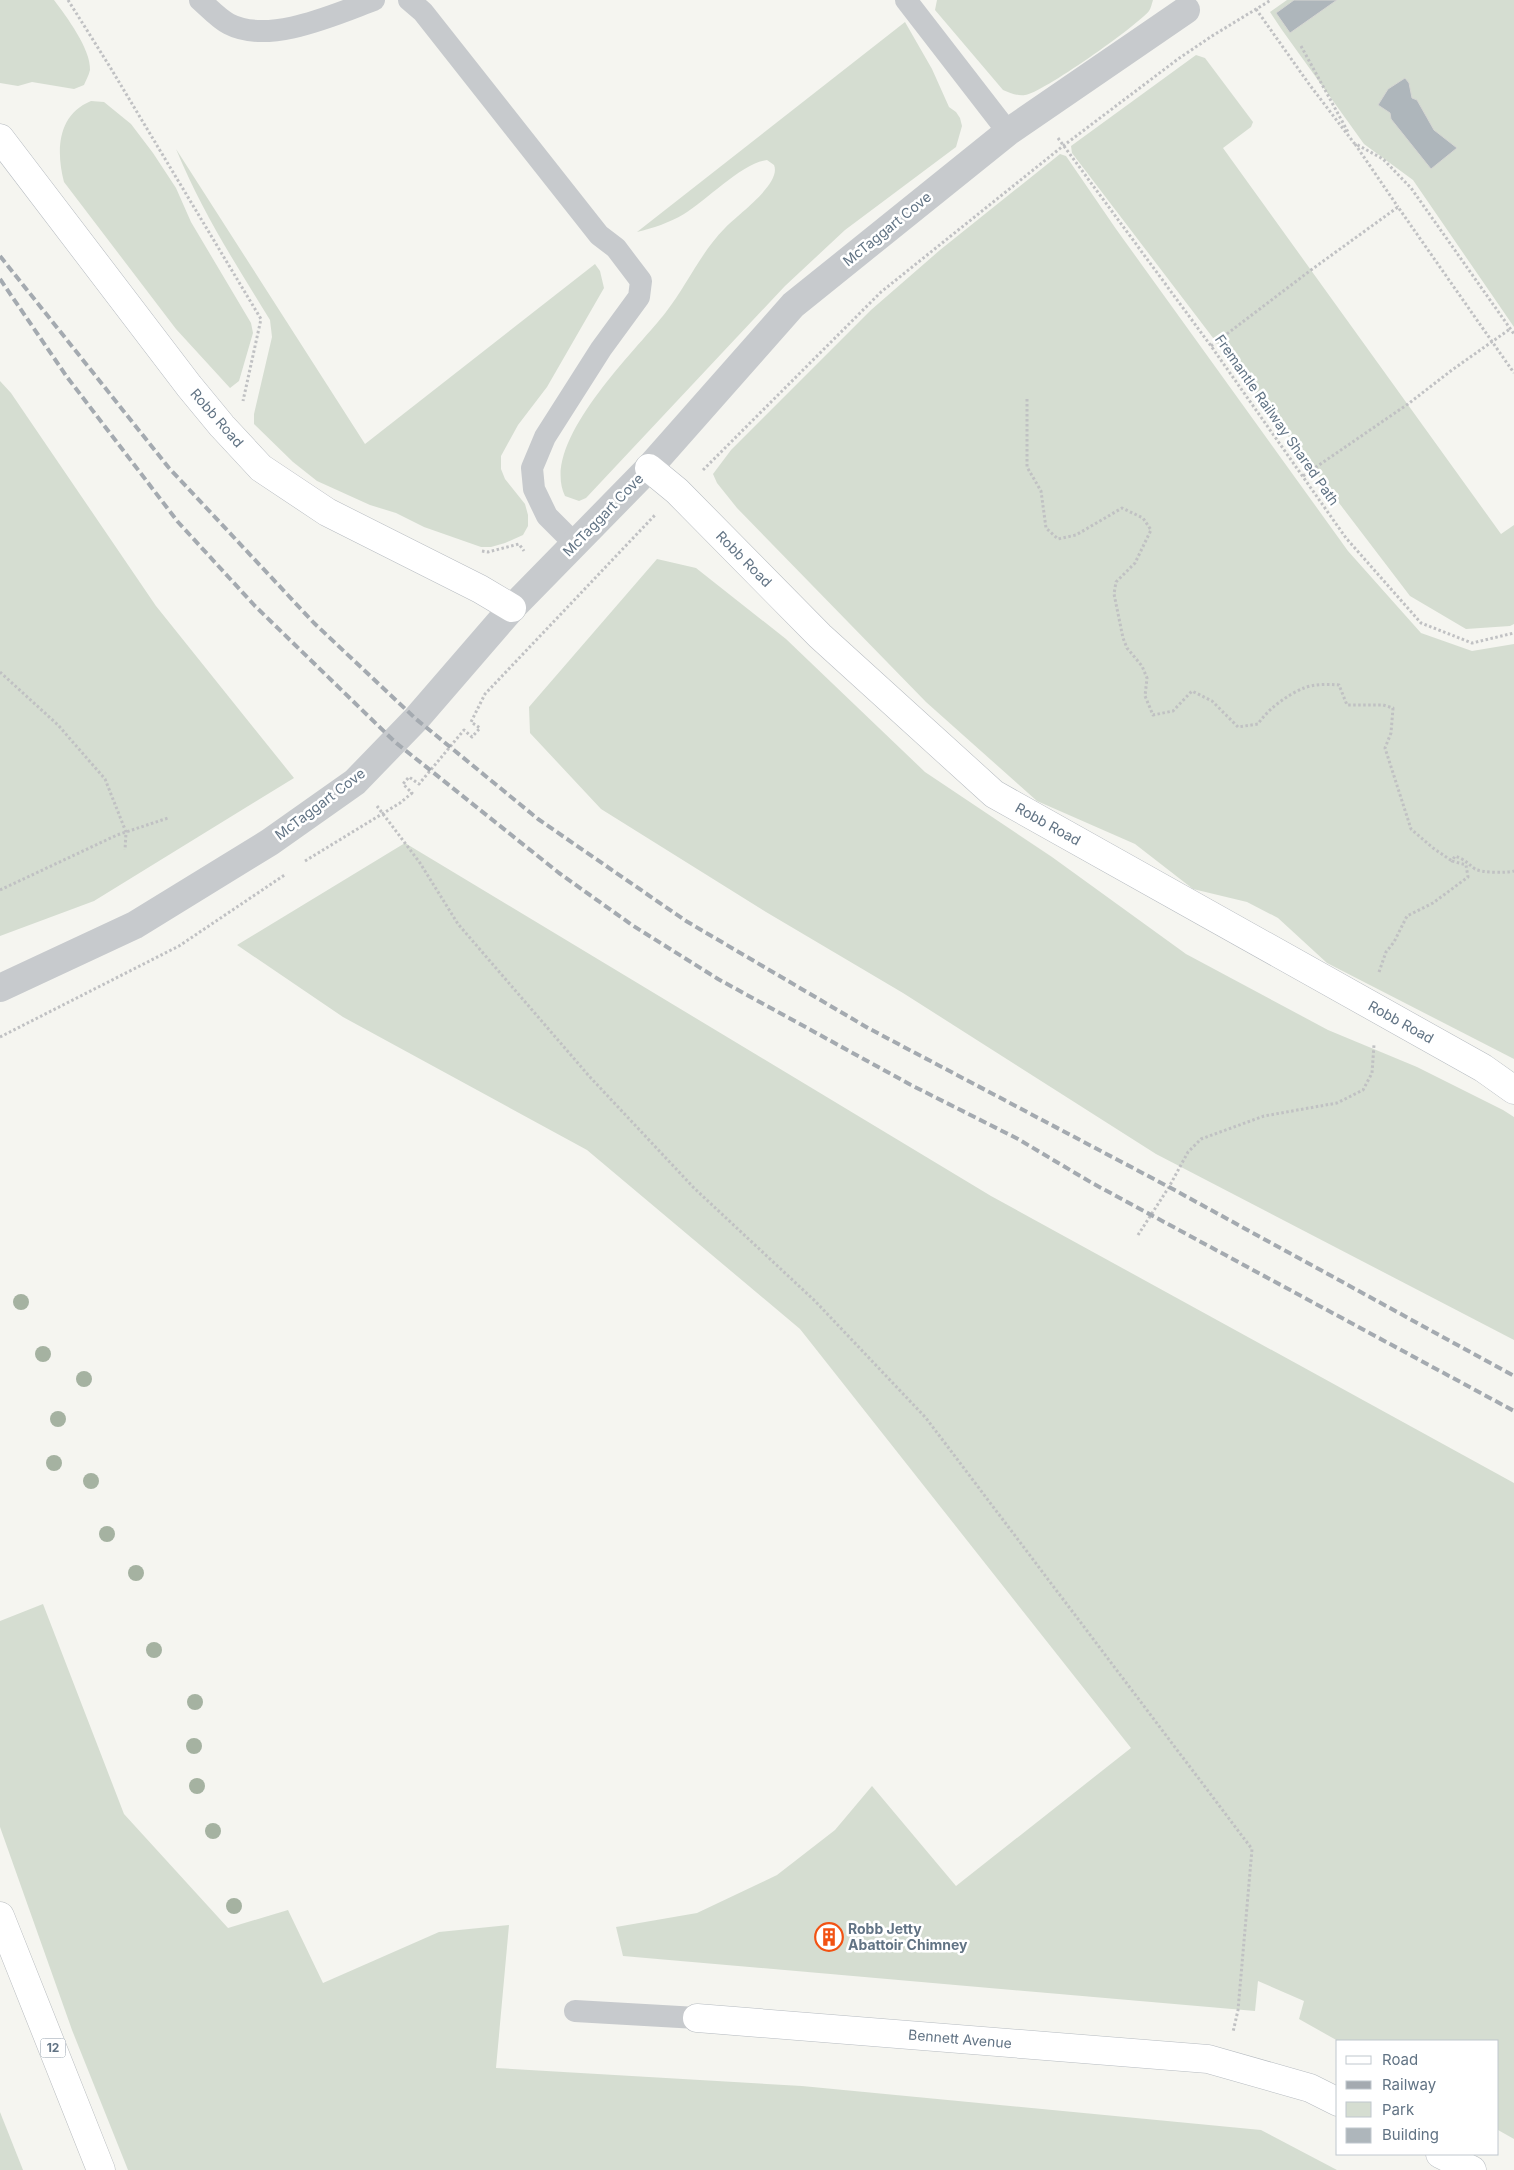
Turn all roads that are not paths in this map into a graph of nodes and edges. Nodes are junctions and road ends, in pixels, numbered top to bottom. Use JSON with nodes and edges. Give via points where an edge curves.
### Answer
{"nodes":[{"id":1,"x":200,"y":0,"type":"edge"},
{"id":2,"x":374,"y":0,"type":"edge"},
{"id":3,"x":409,"y":0,"type":"edge"},
{"id":4,"x":906,"y":0,"type":"edge"},
{"id":5,"x":1188,"y":3,"type":"edge"},
{"id":6,"x":1008,"y":132,"type":"junction"},
{"id":7,"x":0,"y":138,"type":"edge"},
{"id":8,"x":649,"y":468,"type":"junction"},
{"id":9,"x":575,"y":544,"type":"junction"},
{"id":10,"x":512,"y":608,"type":"junction"},
{"id":11,"x":0,"y":988,"type":"edge"},
{"id":12,"x":1514,"y":1090,"type":"edge"},
{"id":13,"x":1,"y":1918,"type":"edge"},
{"id":14,"x":575,"y":2011,"type":"dead end"},
{"id":15,"x":697,"y":2018,"type":"joint"},
{"id":16,"x":1336,"y":2101,"type":"edge"},
{"id":17,"x":1442,"y":2155,"type":"edge"},
{"id":18,"x":101,"y":2170,"type":"edge"},
{"id":19,"x":1472,"y":2170,"type":"edge"}],
"edges":[{"from":1,"to":2,"type":"lane","via":[[230,24],[255,31],[283,29]]},
{"from":3,"to":9,"type":"lane","via":[[423,12],[599,235],[616,248],[641,281],[640,297],[601,349],[545,437],[532,468],[534,488],[548,516]]},
{"from":4,"to":6,"type":"lane"},
{"from":5,"to":6,"type":"street","name":"McTaggart Cove"},
{"from":6,"to":8,"type":"street","name":"McTaggart Cove","via":[[793,305]]},
{"from":7,"to":10,"type":"street","name":"Robb Road","via":[[189,386],[261,468],[327,512]]},
{"from":8,"to":9,"type":"street","name":"McTaggart Cove"},
{"from":8,"to":12,"type":"street","name":"Robb Road","via":[[677,491],[820,636],[994,794],[1483,1068]]},
{"from":9,"to":10,"type":"street","name":"McTaggart Cove"},
{"from":10,"to":11,"type":"street","name":"McTaggart Cove","via":[[416,719],[355,782],[270,842],[135,924]]},
{"from":13,"to":18,"type":"street","number":"12"},
{"from":14,"to":15,"type":"lane","name":"Bennett Avenue"},
{"from":15,"to":16,"type":"street","name":"Bennett Avenue","via":[[1208,2059],[1310,2088]]},
{"from":17,"to":19,"type":"street"}]}
